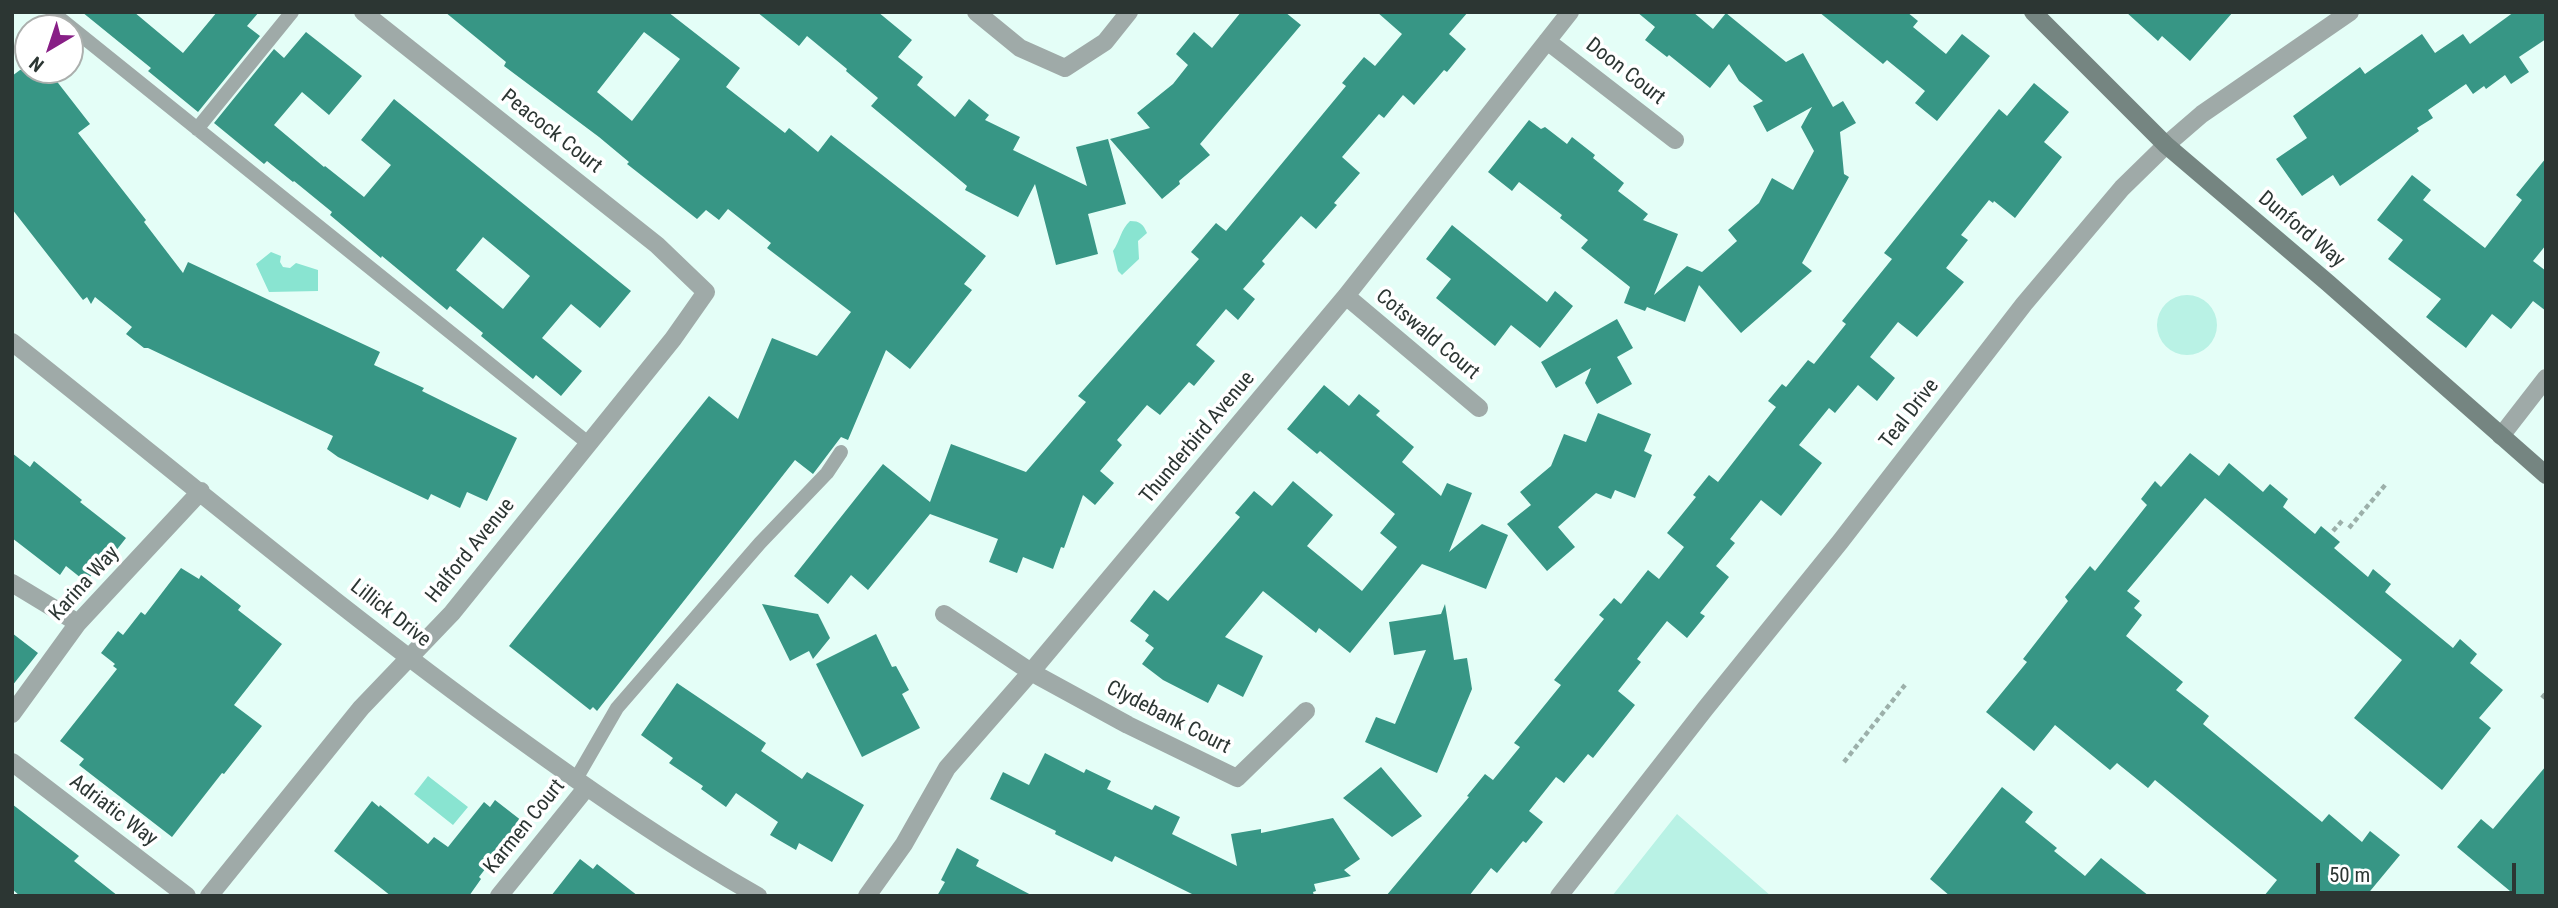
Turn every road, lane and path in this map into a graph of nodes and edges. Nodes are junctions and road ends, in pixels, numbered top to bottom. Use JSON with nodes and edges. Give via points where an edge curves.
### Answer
{"nodes":[{"id":1,"x":52,"y":12,"type":"edge"},
{"id":2,"x":292,"y":12,"type":"edge"},
{"id":3,"x":363,"y":12,"type":"edge"},
{"id":4,"x":976,"y":12,"type":"edge"},
{"id":5,"x":1129,"y":12,"type":"edge"},
{"id":6,"x":1570,"y":12,"type":"edge"},
{"id":7,"x":2033,"y":12,"type":"edge"},
{"id":8,"x":2350,"y":12,"type":"edge"},
{"id":9,"x":1547,"y":41,"type":"junction"},
{"id":10,"x":197,"y":129,"type":"junction"},
{"id":11,"x":1675,"y":140,"type":"dead end"},
{"id":12,"x":2166,"y":145,"type":"junction"},
{"id":13,"x":706,"y":292,"type":"joint"},
{"id":14,"x":1346,"y":296,"type":"junction"},
{"id":15,"x":12,"y":342,"type":"edge"},
{"id":16,"x":2546,"y":378,"type":"edge"},
{"id":17,"x":1479,"y":408,"type":"dead end"},
{"id":18,"x":2501,"y":436,"type":"junction"},
{"id":19,"x":588,"y":443,"type":"junction"},
{"id":20,"x":841,"y":452,"type":"dead end"},
{"id":21,"x":2546,"y":475,"type":"edge"},
{"id":22,"x":2386,"y":484,"type":"dead end"},
{"id":23,"x":201,"y":491,"type":"junction"},
{"id":24,"x":2342,"y":521,"type":"dead end"},
{"id":25,"x":2349,"y":528,"type":"dead end"},
{"id":26,"x":2333,"y":531,"type":"dead end"},
{"id":27,"x":12,"y":583,"type":"edge"},
{"id":28,"x":944,"y":614,"type":"dead end"},
{"id":29,"x":78,"y":623,"type":"junction"},
{"id":30,"x":408,"y":658,"type":"junction"},
{"id":31,"x":1031,"y":672,"type":"junction"},
{"id":32,"x":1905,"y":685,"type":"dead end"},
{"id":33,"x":1306,"y":711,"type":"dead end"},
{"id":34,"x":12,"y":714,"type":"edge"},
{"id":35,"x":12,"y":762,"type":"edge"},
{"id":36,"x":1844,"y":762,"type":"dead end"},
{"id":37,"x":581,"y":783,"type":"junction"},
{"id":38,"x":187,"y":896,"type":"edge"},
{"id":39,"x":209,"y":896,"type":"edge"},
{"id":40,"x":499,"y":896,"type":"edge"},
{"id":41,"x":758,"y":896,"type":"edge"},
{"id":42,"x":867,"y":896,"type":"edge"},
{"id":43,"x":1559,"y":896,"type":"edge"}],
"edges":[{"from":1,"to":10,"type":"lane"},
{"from":2,"to":10,"type":"lane"},
{"from":3,"to":13,"type":"street","name":"Peacock Court","via":[[657,245]]},
{"from":4,"to":5,"type":"street","via":[[1020,48],[1065,68],[1105,42]]},
{"from":6,"to":9,"type":"street","name":"Thunderbird Avenue"},
{"from":7,"to":12,"type":"street","name":"Dunford Way"},
{"from":8,"to":12,"type":"street","name":"Teal Drive","via":[[2202,114]]},
{"from":9,"to":11,"type":"street","name":"Doon Court"},
{"from":9,"to":14,"type":"street","name":"Thunderbird Avenue"},
{"from":10,"to":19,"type":"lane"},
{"from":12,"to":18,"type":"street","name":"Dunford Way"},
{"from":12,"to":43,"type":"street","name":"Teal Drive","via":[[2122,188],[2024,304]]},
{"from":13,"to":19,"type":"street","name":"Halford Avenue"},
{"from":14,"to":17,"type":"street","name":"Cotswald Court"},
{"from":14,"to":31,"type":"street","name":"Thunderbird Avenue"},
{"from":15,"to":23,"type":"street","name":"Lillick Drive"},
{"from":16,"to":18,"type":"street"},
{"from":18,"to":21,"type":"street","name":"Dunford Way"},
{"from":19,"to":30,"type":"street","name":"Halford Avenue","via":[[452,613]]},
{"from":20,"to":37,"type":"lane","via":[[617,708]]},
{"from":22,"to":25,"type":"path"},
{"from":23,"to":29,"type":"street","name":"Karina Way"},
{"from":23,"to":30,"type":"street","name":"Lillick Drive"},
{"from":24,"to":26,"type":"path"},
{"from":27,"to":29,"type":"street"},
{"from":28,"to":31,"type":"street"},
{"from":29,"to":34,"type":"street","name":"Karina Way"},
{"from":30,"to":37,"type":"street","name":"Lillick Drive"},
{"from":30,"to":39,"type":"street","name":"Halford Avenue","via":[[361,708]]},
{"from":31,"to":33,"type":"street","name":"Clydebank Court","via":[[1237,778]]},
{"from":31,"to":42,"type":"street","name":"Thunderbird Avenue","via":[[947,768],[904,844]]},
{"from":32,"to":36,"type":"path"},
{"from":35,"to":38,"type":"street","name":"Adriatic Way"},
{"from":37,"to":40,"type":"street","name":"Karmen Court"},
{"from":37,"to":41,"type":"street","name":"Lillick Drive","via":[[692,859]]}]}
